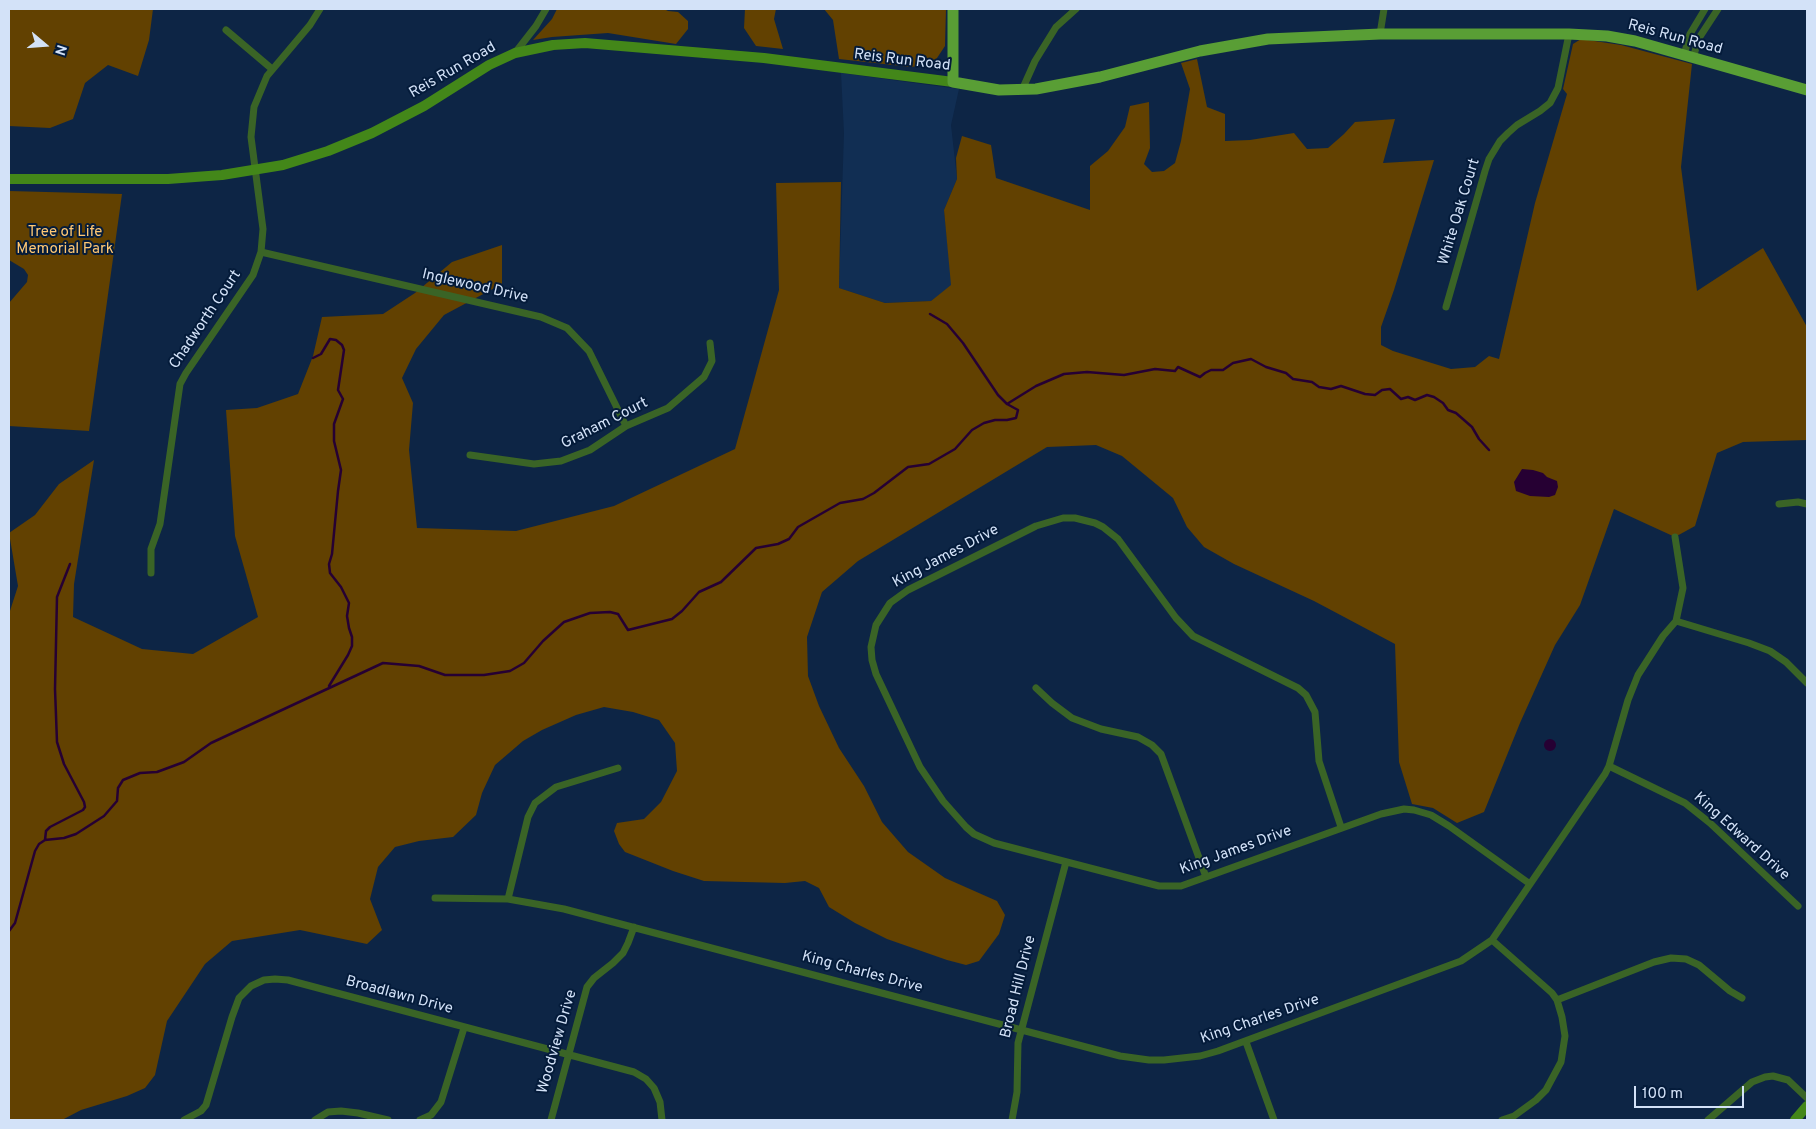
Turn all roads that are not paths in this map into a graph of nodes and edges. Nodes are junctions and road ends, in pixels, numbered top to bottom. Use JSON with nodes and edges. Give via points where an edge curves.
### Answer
{"nodes":[{"id":1,"x":320,"y":9,"type":"edge"},
{"id":2,"x":546,"y":9,"type":"edge"},
{"id":3,"x":953,"y":9,"type":"edge"},
{"id":4,"x":1076,"y":9,"type":"edge"},
{"id":5,"x":1384,"y":9,"type":"edge"},
{"id":6,"x":1705,"y":9,"type":"edge"},
{"id":7,"x":1718,"y":9,"type":"edge"},
{"id":8,"x":226,"y":30,"type":"dead end"},
{"id":9,"x":1380,"y":34,"type":"junction"},
{"id":10,"x":1569,"y":34,"type":"junction"},
{"id":11,"x":515,"y":53,"type":"junction"},
{"id":12,"x":1688,"y":56,"type":"junction"},
{"id":13,"x":272,"y":69,"type":"junction"},
{"id":14,"x":953,"y":82,"type":"junction"},
{"id":15,"x":1807,"y":90,"type":"edge"},
{"id":16,"x":1022,"y":91,"type":"junction"},
{"id":17,"x":255,"y":170,"type":"junction"},
{"id":18,"x":9,"y":179,"type":"edge"},
{"id":19,"x":261,"y":252,"type":"junction"},
{"id":20,"x":1446,"y":307,"type":"dead end"},
{"id":21,"x":710,"y":343,"type":"dead end"},
{"id":22,"x":626,"y":426,"type":"junction"},
{"id":23,"x":470,"y":455,"type":"dead end"},
{"id":24,"x":1779,"y":504,"type":"dead end"},
{"id":25,"x":1807,"y":504,"type":"edge"},
{"id":26,"x":1675,"y":537,"type":"dead end"},
{"id":27,"x":151,"y":573,"type":"dead end"},
{"id":28,"x":1676,"y":621,"type":"junction"},
{"id":29,"x":1807,"y":683,"type":"edge"},
{"id":30,"x":1036,"y":688,"type":"dead end"},
{"id":31,"x":1609,"y":766,"type":"junction"},
{"id":32,"x":618,"y":768,"type":"dead end"},
{"id":33,"x":1341,"y":828,"type":"junction"},
{"id":34,"x":1066,"y":862,"type":"junction"},
{"id":35,"x":1206,"y":877,"type":"junction"},
{"id":36,"x":1530,"y":884,"type":"junction"},
{"id":37,"x":435,"y":898,"type":"dead end"},
{"id":38,"x":508,"y":899,"type":"junction"},
{"id":39,"x":1798,"y":906,"type":"dead end"},
{"id":40,"x":634,"y":927,"type":"junction"},
{"id":41,"x":1492,"y":940,"type":"junction"},
{"id":42,"x":1742,"y":998,"type":"dead end"},
{"id":43,"x":1557,"y":1000,"type":"junction"},
{"id":44,"x":464,"y":1028,"type":"junction"},
{"id":45,"x":1021,"y":1030,"type":"junction"},
{"id":46,"x":1246,"y":1042,"type":"junction"},
{"id":47,"x":568,"y":1054,"type":"junction"},
{"id":48,"x":1807,"y":1098,"type":"edge"},
{"id":49,"x":1807,"y":1106,"type":"edge"},
{"id":50,"x":1514,"y":1118,"type":"edge"},
{"id":51,"x":184,"y":1120,"type":"edge"},
{"id":52,"x":315,"y":1120,"type":"edge"},
{"id":53,"x":388,"y":1120,"type":"edge"},
{"id":54,"x":420,"y":1120,"type":"edge"},
{"id":55,"x":551,"y":1120,"type":"edge"},
{"id":56,"x":662,"y":1120,"type":"edge"},
{"id":57,"x":1012,"y":1120,"type":"edge"},
{"id":58,"x":1274,"y":1120,"type":"edge"},
{"id":59,"x":1502,"y":1120,"type":"edge"},
{"id":60,"x":1708,"y":1120,"type":"edge"},
{"id":61,"x":1795,"y":1120,"type":"edge"}],
"edges":[{"from":1,"to":13,"type":"street","name":"Chadworth Court"},
{"from":2,"to":11,"type":"street"},
{"from":3,"to":14,"type":"main road"},
{"from":4,"to":16,"type":"street","via":[[1056,27]]},
{"from":5,"to":9,"type":"street"},
{"from":6,"to":12,"type":"street","via":[[1690,34]]},
{"from":7,"to":12,"type":"street"},
{"from":8,"to":13,"type":"street"},
{"from":9,"to":10,"type":"main road","name":"Reis Run Road"},
{"from":9,"to":16,"type":"main road","name":"Reis Run Road","via":[[1258,41]]},
{"from":10,"to":12,"type":"main road","name":"Reis Run Road","via":[[1619,38]]},
{"from":10,"to":20,"type":"street","name":"White Oak Court","via":[[1558,88],[1550,103],[1508,133],[1490,159]]},
{"from":11,"to":14,"type":"street","name":"Reis Run Road","via":[[553,45],[585,43],[764,58]]},
{"from":11,"to":17,"type":"street","name":"Reis Run Road","via":[[489,65],[424,106],[356,140],[306,159]]},
{"from":12,"to":15,"type":"main road","name":"Reis Run Road"},
{"from":13,"to":17,"type":"street","name":"Chadworth Court","via":[[261,86],[252,117]]},
{"from":14,"to":16,"type":"main road","name":"Reis Run Road"},
{"from":17,"to":18,"type":"street","name":"Reis Run Road","via":[[168,179]]},
{"from":17,"to":19,"type":"street","name":"Chadworth Court","via":[[263,229]]},
{"from":19,"to":22,"type":"street","name":"Inglewood Drive","via":[[541,316],[567,328],[588,351]]},
{"from":19,"to":27,"type":"street","name":"Chadworth Court","via":[[253,275],[180,384],[160,524],[151,549]]},
{"from":21,"to":22,"type":"street","name":"Graham Court","via":[[712,361],[704,377],[668,408]]},
{"from":22,"to":23,"type":"street","name":"Graham Court","via":[[590,450],[561,461],[534,464]]},
{"from":24,"to":25,"type":"street"},
{"from":26,"to":28,"type":"street","name":"King Charles Drive","via":[[1683,588]]},
{"from":28,"to":29,"type":"street","via":[[1770,651]]},
{"from":28,"to":31,"type":"street","name":"King Charles Drive","via":[[1638,675]]},
{"from":30,"to":35,"type":"street","via":[[1072,718],[1101,729],[1138,737],[1161,754]]},
{"from":31,"to":36,"type":"street","name":"King Charles Drive"},
{"from":31,"to":39,"type":"street","name":"King Edward Drive","via":[[1672,795],[1696,811]]},
{"from":32,"to":38,"type":"street","via":[[556,787],[535,803],[528,817]]},
{"from":33,"to":34,"type":"street","name":"King James Drive","via":[[1319,761],[1314,712],[1306,694],[1193,636],[1112,532],[1095,523],[1063,518],[1036,526],[898,596],[876,625],[871,646],[876,674],[920,767],[957,818],[974,834],[989,841]]},
{"from":33,"to":35,"type":"street","name":"King James Drive"},
{"from":33,"to":36,"type":"street","name":"King James Drive","via":[[1393,811],[1421,812],[1449,826]]},
{"from":34,"to":35,"type":"street","name":"King James Drive","via":[[1159,886],[1181,886]]},
{"from":34,"to":45,"type":"street","name":"Broad Hill Drive"},
{"from":36,"to":41,"type":"street","name":"King Charles Drive"},
{"from":37,"to":38,"type":"street","name":"King Charles Drive"},
{"from":38,"to":40,"type":"street","name":"King Charles Drive"},
{"from":40,"to":45,"type":"street","name":"King Charles Drive"},
{"from":40,"to":47,"type":"street","name":"Woodview Drive","via":[[623,953],[588,987]]},
{"from":41,"to":43,"type":"street","via":[[1546,986]]},
{"from":41,"to":46,"type":"street","name":"King Charles Drive","via":[[1461,961]]},
{"from":42,"to":43,"type":"street","via":[[1699,965],[1686,959],[1671,958]]},
{"from":43,"to":50,"type":"street","via":[[1565,1036],[1561,1062],[1542,1095]]},
{"from":44,"to":47,"type":"street","name":"Broadlawn Drive"},
{"from":44,"to":51,"type":"street","name":"Broadlawn Drive","via":[[288,980],[264,980],[251,986],[240,998],[206,1105]]},
{"from":44,"to":54,"type":"street","via":[[441,1102],[431,1115]]},
{"from":45,"to":46,"type":"street","name":"King Charles Drive","via":[[1120,1056],[1149,1060],[1200,1056]]},
{"from":45,"to":57,"type":"street","name":"Broad Hill Drive"},
{"from":46,"to":58,"type":"street"},
{"from":47,"to":55,"type":"street","name":"Woodview Drive"},
{"from":47,"to":56,"type":"street","name":"Broadlawn Drive","via":[[640,1074],[658,1095]]},
{"from":48,"to":60,"type":"street","via":[[1788,1080],[1765,1077],[1752,1082]]},
{"from":49,"to":61,"type":"street"},
{"from":50,"to":59,"type":"street"},
{"from":52,"to":53,"type":"street","via":[[328,1112],[341,1111]]}]}
